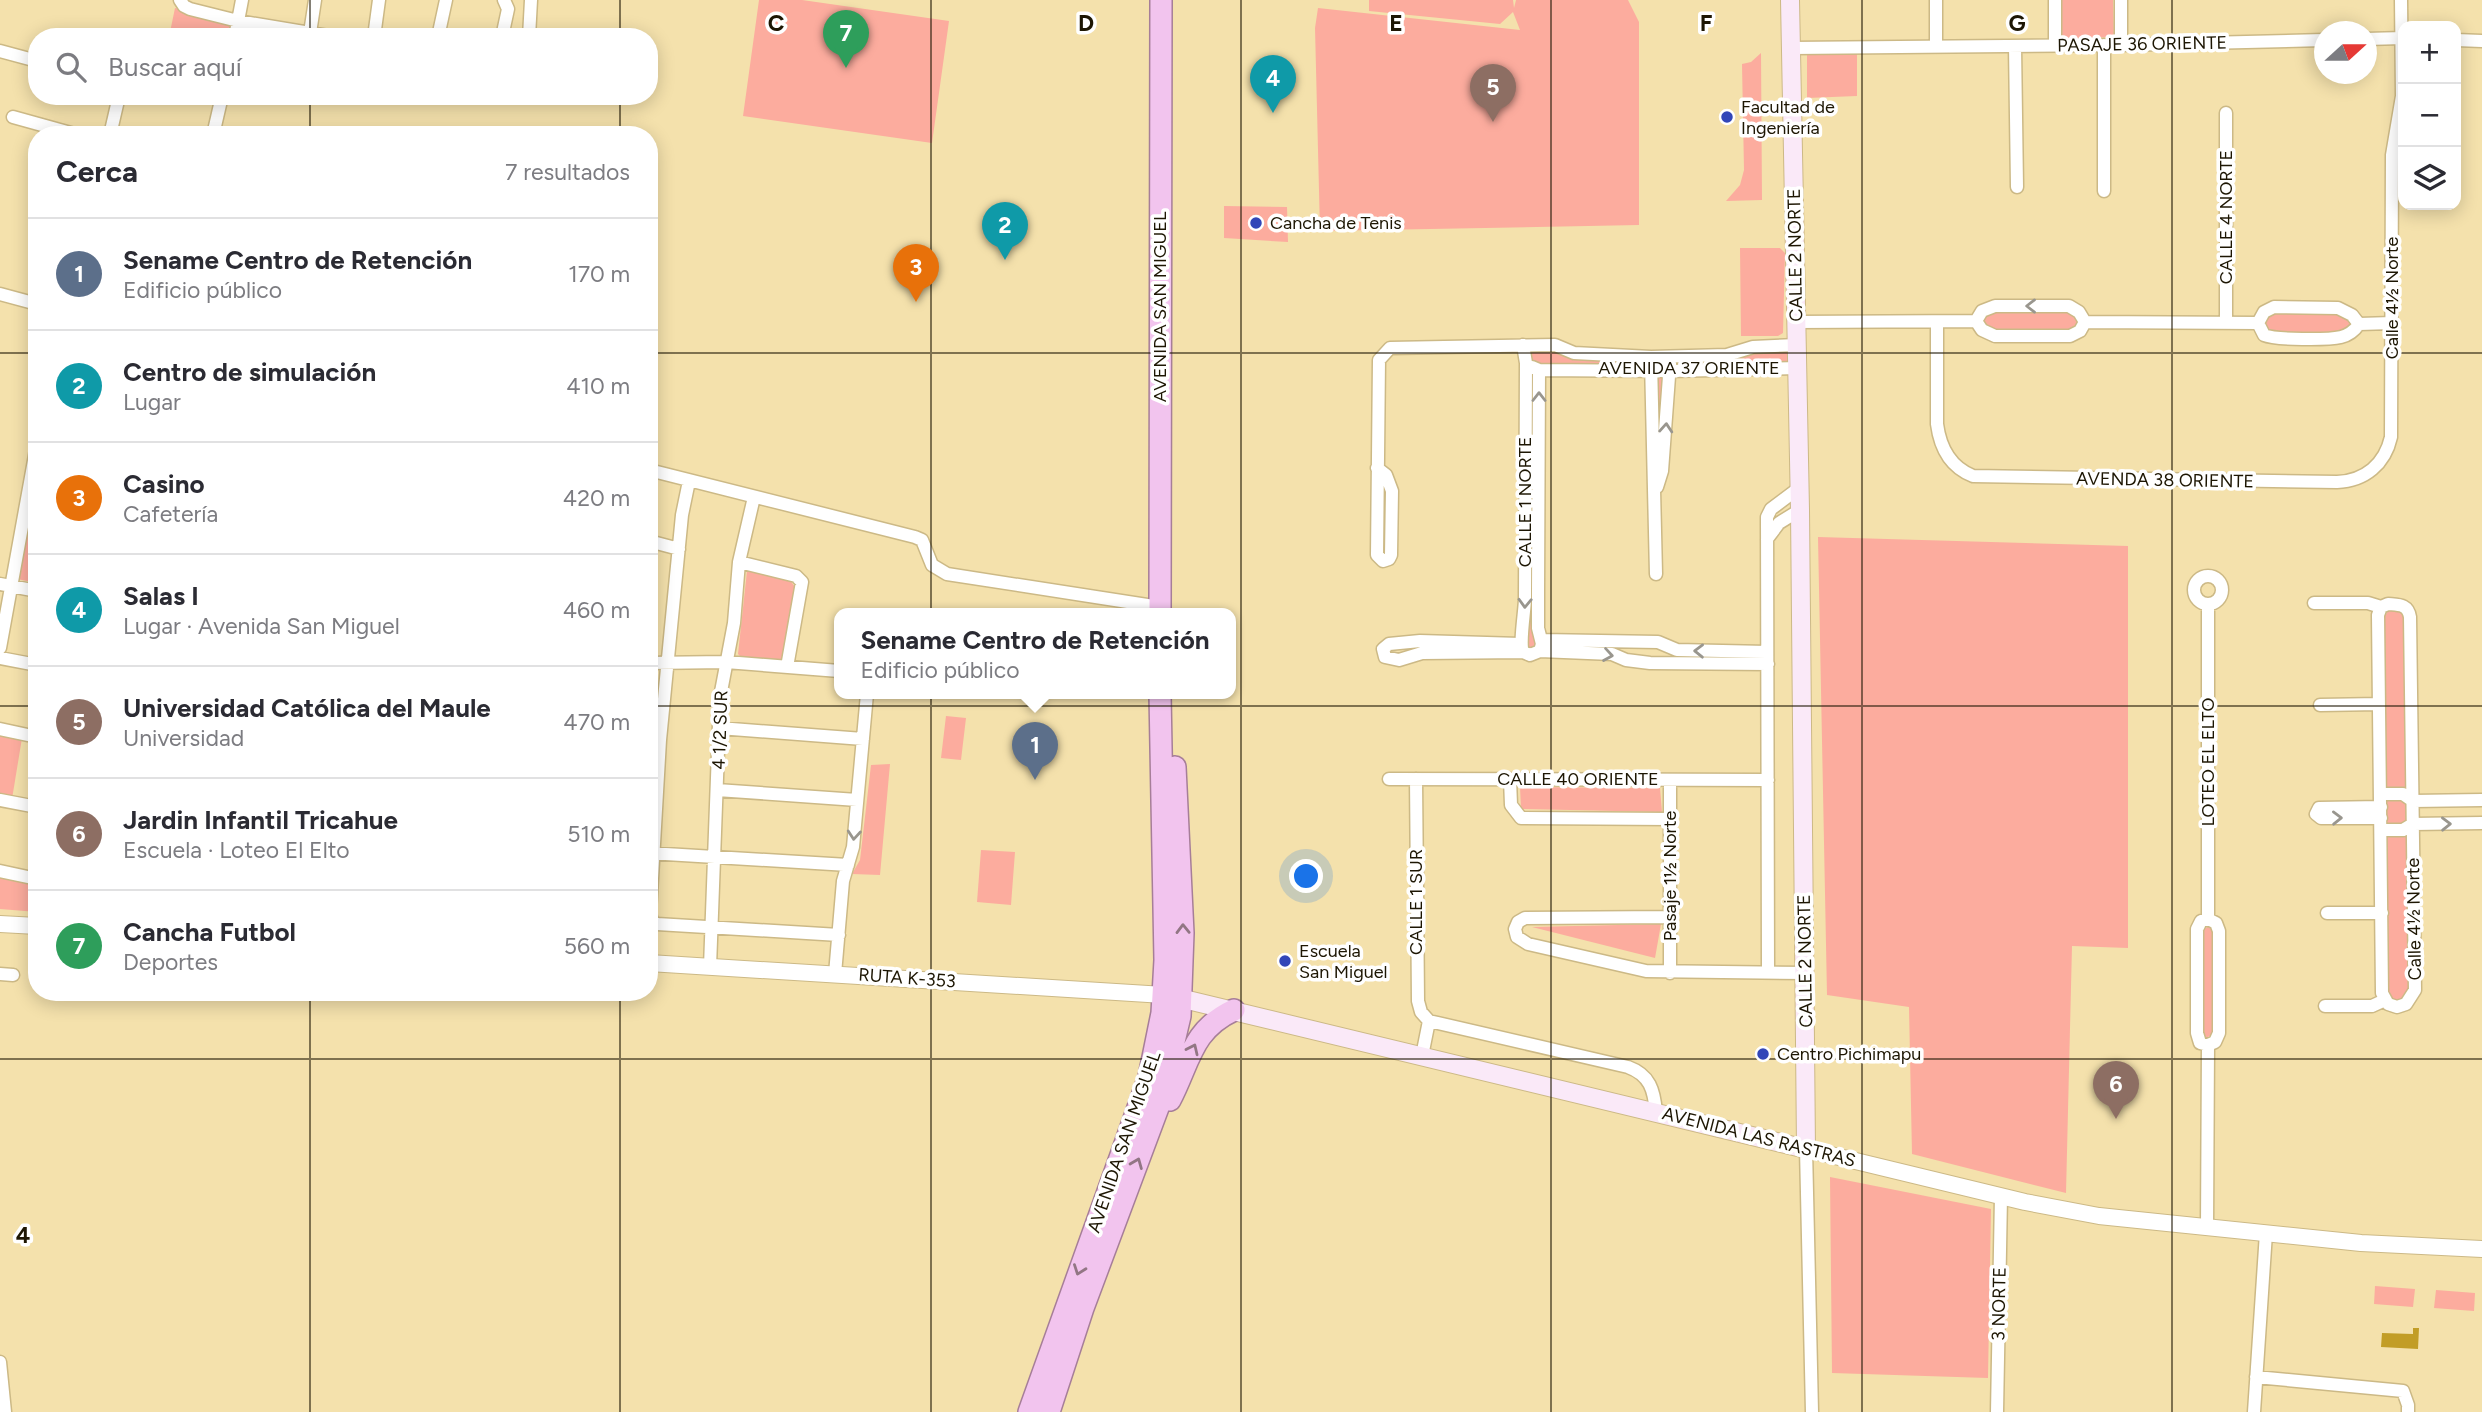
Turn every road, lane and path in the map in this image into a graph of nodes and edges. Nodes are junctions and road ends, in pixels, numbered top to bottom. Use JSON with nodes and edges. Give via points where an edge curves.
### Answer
{"nodes":[{"id":1,"x":242,"y":0,"type":"edge"},
{"id":2,"x":315,"y":0,"type":"edge"},
{"id":3,"x":379,"y":0,"type":"edge"},
{"id":4,"x":446,"y":0,"type":"edge"},
{"id":5,"x":505,"y":0,"type":"edge"},
{"id":6,"x":531,"y":0,"type":"edge"},
{"id":7,"x":1161,"y":0,"type":"edge"},
{"id":8,"x":1174,"y":0,"type":"edge"},
{"id":9,"x":1790,"y":0,"type":"edge"},
{"id":10,"x":1936,"y":0,"type":"edge"},
{"id":11,"x":2055,"y":0,"type":"edge"},
{"id":12,"x":2120,"y":0,"type":"edge"},
{"id":13,"x":2401,"y":0,"type":"edge"},
{"id":14,"x":182,"y":3,"type":"edge"},
{"id":15,"x":239,"y":21,"type":"junction"},
{"id":16,"x":2402,"y":21,"type":"edge"},
{"id":17,"x":237,"y":28,"type":"edge"},
{"id":18,"x":280,"y":28,"type":"edge"},
{"id":19,"x":311,"y":28,"type":"edge"},
{"id":20,"x":375,"y":28,"type":"edge"},
{"id":21,"x":441,"y":28,"type":"edge"},
{"id":22,"x":504,"y":28,"type":"edge"},
{"id":23,"x":529,"y":28,"type":"edge"},
{"id":24,"x":2398,"y":38,"type":"edge"},
{"id":25,"x":2377,"y":39,"type":"edge"},
{"id":26,"x":2314,"y":40,"type":"edge"},
{"id":27,"x":2461,"y":40,"type":"edge"},
{"id":28,"x":2482,"y":41,"type":"edge"},
{"id":29,"x":2104,"y":45,"type":"junction"},
{"id":30,"x":2121,"y":45,"type":"junction"},
{"id":31,"x":2015,"y":46,"type":"junction"},
{"id":32,"x":2055,"y":46,"type":"junction"},
{"id":33,"x":1937,"y":47,"type":"junction"},
{"id":34,"x":1792,"y":48,"type":"junction"},
{"id":35,"x":0,"y":51,"type":"edge"},
{"id":36,"x":28,"y":59,"type":"edge"},
{"id":37,"x":2402,"y":84,"type":"edge"},
{"id":38,"x":117,"y":105,"type":"edge"},
{"id":39,"x":220,"y":105,"type":"edge"},
{"id":40,"x":2227,"y":113,"type":"dead end"},
{"id":41,"x":13,"y":117,"type":"dead end"},
{"id":42,"x":46,"y":126,"type":"edge"},
{"id":43,"x":112,"y":126,"type":"edge"},
{"id":44,"x":215,"y":126,"type":"edge"},
{"id":45,"x":2017,"y":187,"type":"dead end"},
{"id":46,"x":2104,"y":191,"type":"dead end"},
{"id":47,"x":0,"y":294,"type":"edge"},
{"id":48,"x":28,"y":302,"type":"edge"},
{"id":49,"x":1976,"y":321,"type":"junction"},
{"id":50,"x":1797,"y":322,"type":"junction"},
{"id":51,"x":1937,"y":322,"type":"junction"},
{"id":52,"x":2085,"y":322,"type":"junction"},
{"id":53,"x":2226,"y":322,"type":"junction"},
{"id":54,"x":2258,"y":323,"type":"junction"},
{"id":55,"x":2392,"y":323,"type":"junction"},
{"id":56,"x":2359,"y":324,"type":"junction"},
{"id":57,"x":1523,"y":345,"type":"junction"},
{"id":58,"x":1797,"y":345,"type":"junction"},
{"id":59,"x":1580,"y":354,"type":"junction"},
{"id":60,"x":1670,"y":355,"type":"junction"},
{"id":61,"x":1526,"y":363,"type":"junction"},
{"id":62,"x":1651,"y":363,"type":"junction"},
{"id":63,"x":1797,"y":368,"type":"junction"},
{"id":64,"x":1581,"y":369,"type":"junction"},
{"id":65,"x":1539,"y":370,"type":"junction"},
{"id":66,"x":1670,"y":370,"type":"junction"},
{"id":67,"x":2376,"y":467,"type":"joint"},
{"id":68,"x":1377,"y":468,"type":"junction"},
{"id":69,"x":658,"y":472,"type":"edge"},
{"id":70,"x":690,"y":481,"type":"junction"},
{"id":71,"x":1799,"y":488,"type":"junction"},
{"id":72,"x":1654,"y":494,"type":"junction"},
{"id":73,"x":754,"y":497,"type":"junction"},
{"id":74,"x":1800,"y":510,"type":"junction"},
{"id":75,"x":28,"y":522,"type":"edge"},
{"id":76,"x":1767,"y":540,"type":"junction"},
{"id":77,"x":658,"y":543,"type":"edge"},
{"id":78,"x":679,"y":549,"type":"junction"},
{"id":79,"x":739,"y":562,"type":"junction"},
{"id":80,"x":1656,"y":574,"type":"dead end"},
{"id":81,"x":6,"y":585,"type":"edge"},
{"id":82,"x":28,"y":589,"type":"edge"},
{"id":83,"x":2314,"y":603,"type":"dead end"},
{"id":84,"x":2208,"y":604,"type":"dead end"},
{"id":85,"x":2381,"y":607,"type":"junction"},
{"id":86,"x":1147,"y":608,"type":"edge"},
{"id":87,"x":1165,"y":608,"type":"edge"},
{"id":88,"x":1165,"y":608,"type":"edge"},
{"id":89,"x":1541,"y":643,"type":"junction"},
{"id":90,"x":1521,"y":645,"type":"junction"},
{"id":91,"x":0,"y":648,"type":"edge"},
{"id":92,"x":0,"y":658,"type":"edge"},
{"id":93,"x":1768,"y":658,"type":"junction"},
{"id":94,"x":658,"y":662,"type":"edge"},
{"id":95,"x":667,"y":662,"type":"junction"},
{"id":96,"x":726,"y":662,"type":"junction"},
{"id":97,"x":28,"y":663,"type":"edge"},
{"id":98,"x":787,"y":667,"type":"junction"},
{"id":99,"x":834,"y":671,"type":"edge"},
{"id":100,"x":867,"y":699,"type":"edge"},
{"id":101,"x":1160,"y":699,"type":"edge"},
{"id":102,"x":1174,"y":699,"type":"edge"},
{"id":103,"x":2379,"y":704,"type":"junction"},
{"id":104,"x":2320,"y":705,"type":"dead end"},
{"id":105,"x":658,"y":709,"type":"edge"},
{"id":106,"x":719,"y":728,"type":"junction"},
{"id":107,"x":0,"y":729,"type":"edge"},
{"id":108,"x":28,"y":735,"type":"edge"},
{"id":109,"x":863,"y":739,"type":"junction"},
{"id":110,"x":1389,"y":779,"type":"dead end"},
{"id":111,"x":1416,"y":779,"type":"junction"},
{"id":112,"x":1510,"y":779,"type":"junction"},
{"id":113,"x":1670,"y":780,"type":"junction"},
{"id":114,"x":1768,"y":780,"type":"junction"},
{"id":115,"x":718,"y":790,"type":"junction"},
{"id":116,"x":0,"y":800,"type":"edge"},
{"id":117,"x":857,"y":800,"type":"junction"},
{"id":118,"x":2482,"y":800,"type":"edge"},
{"id":119,"x":2413,"y":801,"type":"junction"},
{"id":120,"x":28,"y":805,"type":"edge"},
{"id":121,"x":2381,"y":812,"type":"junction"},
{"id":122,"x":1670,"y":819,"type":"junction"},
{"id":123,"x":2482,"y":823,"type":"edge"},
{"id":124,"x":2413,"y":824,"type":"junction"},
{"id":125,"x":658,"y":853,"type":"edge"},
{"id":126,"x":715,"y":856,"type":"junction"},
{"id":127,"x":848,"y":865,"type":"junction"},
{"id":128,"x":0,"y":871,"type":"edge"},
{"id":129,"x":28,"y":877,"type":"edge"},
{"id":130,"x":2382,"y":912,"type":"junction"},
{"id":131,"x":2327,"y":913,"type":"dead end"},
{"id":132,"x":1670,"y":917,"type":"junction"},
{"id":133,"x":2208,"y":919,"type":"junction"},
{"id":134,"x":0,"y":924,"type":"edge"},
{"id":135,"x":658,"y":924,"type":"edge"},
{"id":136,"x":28,"y":926,"type":"edge"},
{"id":137,"x":711,"y":928,"type":"junction"},
{"id":138,"x":839,"y":935,"type":"junction"},
{"id":139,"x":658,"y":964,"type":"edge"},
{"id":140,"x":710,"y":967,"type":"junction"},
{"id":141,"x":1768,"y":971,"type":"junction"},
{"id":142,"x":1670,"y":973,"type":"junction"},
{"id":143,"x":1805,"y":973,"type":"junction"},
{"id":144,"x":835,"y":974,"type":"junction"},
{"id":145,"x":1173,"y":996,"type":"junction"},
{"id":146,"x":2385,"y":1000,"type":"junction"},
{"id":147,"x":2325,"y":1006,"type":"dead end"},
{"id":148,"x":1234,"y":1010,"type":"junction"},
{"id":149,"x":1429,"y":1021,"type":"junction"},
{"id":150,"x":2208,"y":1045,"type":"junction"},
{"id":151,"x":1422,"y":1056,"type":"junction"},
{"id":152,"x":1656,"y":1112,"type":"junction"},
{"id":153,"x":1150,"y":1131,"type":"junction"},
{"id":154,"x":1806,"y":1149,"type":"junction"},
{"id":155,"x":2001,"y":1196,"type":"junction"},
{"id":156,"x":2207,"y":1227,"type":"junction"},
{"id":157,"x":2266,"y":1233,"type":"junction"},
{"id":158,"x":2361,"y":1243,"type":"junction"},
{"id":159,"x":2482,"y":1249,"type":"edge"},
{"id":160,"x":2482,"y":1260,"type":"edge"},
{"id":161,"x":0,"y":1362,"type":"edge"},
{"id":162,"x":2256,"y":1377,"type":"junction"},
{"id":163,"x":5,"y":1412,"type":"edge"},
{"id":164,"x":1028,"y":1412,"type":"edge"},
{"id":165,"x":1049,"y":1412,"type":"edge"},
{"id":166,"x":1812,"y":1412,"type":"edge"},
{"id":167,"x":1997,"y":1412,"type":"edge"},
{"id":168,"x":2254,"y":1412,"type":"edge"},
{"id":169,"x":2408,"y":1412,"type":"edge"}],
"edges":[{"from":1,"to":15,"type":"street"},
{"from":2,"to":19,"type":"street"},
{"from":3,"to":20,"type":"street"},
{"from":4,"to":21,"type":"street"},
{"from":5,"to":22,"type":"street"},
{"from":6,"to":23,"type":"street"},
{"from":7,"to":87,"type":"highway","name":"AVENIDA SAN MIGUEL"},
{"from":8,"to":88,"type":"highway","name":"AVENIDA SAN MIGUEL"},
{"from":9,"to":34,"type":"main road","name":"CALLE 2 NORTE"},
{"from":10,"to":33,"type":"street"},
{"from":11,"to":32,"type":"street"},
{"from":12,"to":30,"type":"street"},
{"from":13,"to":16,"type":"street","name":"Calle 4½ Norte"},
{"from":14,"to":15,"type":"street"},
{"from":15,"to":17,"type":"street"},
{"from":15,"to":18,"type":"street"},
{"from":24,"to":25,"type":"street"},
{"from":26,"to":30,"type":"street","name":"PASAJE 36 ORIENTE"},
{"from":27,"to":28,"type":"street"},
{"from":29,"to":30,"type":"street","name":"PASAJE 36 ORIENTE"},
{"from":29,"to":32,"type":"street","name":"PASAJE 36 ORIENTE"},
{"from":29,"to":46,"type":"street"},
{"from":31,"to":32,"type":"street","name":"PASAJE 36 ORIENTE"},
{"from":31,"to":33,"type":"street","name":"PASAJE 36 ORIENTE"},
{"from":31,"to":45,"type":"street"},
{"from":33,"to":34,"type":"street","name":"PASAJE 36 ORIENTE"},
{"from":34,"to":50,"type":"main road","name":"CALLE 2 NORTE"},
{"from":35,"to":36,"type":"street"},
{"from":37,"to":55,"type":"street","name":"Calle 4½ Norte","via":[[2392,155]]},
{"from":38,"to":43,"type":"street"},
{"from":39,"to":44,"type":"street"},
{"from":40,"to":53,"type":"street","name":"CALLE 4 NORTE"},
{"from":41,"to":42,"type":"street"},
{"from":47,"to":48,"type":"street"},
{"from":49,"to":51,"type":"street"},
{"from":49,"to":52,"type":"street","via":[[1995,336],[2076,334]]},
{"from":52,"to":49,"type":"street","one_way":true,"via":[[2069,306],[1995,306],[1982,311]]},
{"from":50,"to":51,"type":"street"},
{"from":50,"to":58,"type":"main road","name":"CALLE 2 NORTE"},
{"from":51,"to":67,"type":"street","name":"AVENDA 38 ORIENTE","via":[[1938,432],[1942,447],[1966,474],[1986,478],[2337,482],[2362,477]]},
{"from":52,"to":53,"type":"street"},
{"from":53,"to":54,"type":"street"},
{"from":54,"to":56,"type":"street","via":[[2264,335],[2275,339],[2340,337]]},
{"from":54,"to":56,"type":"street","via":[[2274,307],[2338,308]]},
{"from":55,"to":56,"type":"street"},
{"from":55,"to":67,"type":"street","name":"Calle 4½ Norte","via":[[2391,437]]},
{"from":57,"to":59,"type":"street","name":"AVENIDA 37 ORIENTE","via":[[1555,345]]},
{"from":57,"to":61,"type":"street"},
{"from":57,"to":68,"type":"street","name":"AVENIDA 37 ORIENTE","via":[[1395,346],[1385,350],[1379,360]]},
{"from":58,"to":60,"type":"street","name":"AVENIDA 37 ORIENTE","via":[[1753,347],[1727,355]]},
{"from":58,"to":63,"type":"main road","name":"CALLE 2 NORTE"},
{"from":59,"to":62,"type":"street","name":"AVENIDA 37 ORIENTE"},
{"from":59,"to":64,"type":"street","name":"AVENIDA 37 ORIENTE"},
{"from":60,"to":62,"type":"street","name":"AVENIDA 37 ORIENTE"},
{"from":60,"to":66,"type":"street"},
{"from":61,"to":65,"type":"street","name":"AVENIDA 37 ORIENTE"},
{"from":61,"to":90,"type":"street","name":"CALLE 1 NORTE","one_way":true},
{"from":62,"to":64,"type":"street","name":"AVENIDA 37 ORIENTE"},
{"from":62,"to":66,"type":"street","name":"AVENIDA 37 ORIENTE"},
{"from":62,"to":72,"type":"street"},
{"from":63,"to":66,"type":"street","name":"AVENIDA 37 ORIENTE"},
{"from":63,"to":71,"type":"main road","name":"CALLE 2 NORTE"},
{"from":64,"to":65,"type":"street","name":"AVENIDA 37 ORIENTE"},
{"from":89,"to":65,"type":"street","name":"CALLE 1 NORTE","one_way":true},
{"from":72,"to":66,"type":"street","one_way":true,"via":[[1662,471]]},
{"from":68,"to":68,"type":"street","via":[[1377,555],[1383,561],[1391,555],[1392,491],[1386,475]]},
{"from":69,"to":70,"type":"street"},
{"from":70,"to":73,"type":"street"},
{"from":70,"to":78,"type":"street"},
{"from":71,"to":74,"type":"main road","name":"CALLE 2 NORTE"},
{"from":71,"to":76,"type":"street","name":"CALLE 2 NORTE","via":[[1766,517]]},
{"from":72,"to":80,"type":"street"},
{"from":73,"to":79,"type":"street","name":"4 1/2 SUR"},
{"from":73,"to":86,"type":"street","via":[[915,537],[922,540],[932,565],[947,574]]},
{"from":74,"to":76,"type":"street","via":[[1779,523]]},
{"from":74,"to":143,"type":"main road","name":"CALLE 2 NORTE"},
{"from":75,"to":81,"type":"street"},
{"from":76,"to":93,"type":"street","name":"CALLE 2 NORTE"},
{"from":77,"to":78,"type":"street"},
{"from":78,"to":95,"type":"street"},
{"from":79,"to":96,"type":"street","name":"4 1/2 SUR"},
{"from":79,"to":98,"type":"street","via":[[796,576],[802,582]]},
{"from":81,"to":82,"type":"street"},
{"from":81,"to":91,"type":"street"},
{"from":83,"to":85,"type":"street"},
{"from":84,"to":133,"type":"street","name":"LOTEO EL ELTO"},
{"from":85,"to":103,"type":"street","name":"Calle 4½ Norte"},
{"from":85,"to":119,"type":"street","name":"Calle 4½ Norte","via":[[2400,605],[2409,613]]},
{"from":89,"to":90,"type":"street","via":[[1530,656]]},
{"from":89,"to":90,"type":"street","via":[[1532,633],[1523,636]]},
{"from":93,"to":89,"type":"street","one_way":true,"via":[[1687,651],[1658,642]]},
{"from":89,"to":93,"type":"street","one_way":true,"via":[[1650,663]]},
{"from":90,"to":90,"type":"street","via":[[1420,641],[1389,644],[1383,649],[1385,657],[1394,660],[1422,653]]},
{"from":92,"to":97,"type":"street"},
{"from":93,"to":114,"type":"street","name":"CALLE 2 NORTE"},
{"from":94,"to":95,"type":"street"},
{"from":95,"to":96,"type":"street"},
{"from":95,"to":105,"type":"street"},
{"from":96,"to":98,"type":"street"},
{"from":96,"to":106,"type":"street","name":"4 1/2 SUR"},
{"from":98,"to":99,"type":"street"},
{"from":100,"to":109,"type":"street"},
{"from":101,"to":145,"type":"highway","name":"AVENIDA SAN MIGUEL"},
{"from":145,"to":102,"type":"highway","name":"AVENIDA SAN MIGUEL","one_way":true,"via":[[1183,933]]},
{"from":103,"to":104,"type":"street"},
{"from":103,"to":121,"type":"street","name":"Calle 4½ Norte"},
{"from":106,"to":109,"type":"street"},
{"from":106,"to":115,"type":"street","name":"4 1/2 SUR"},
{"from":107,"to":108,"type":"street"},
{"from":109,"to":117,"type":"street"},
{"from":110,"to":111,"type":"street","name":"CALLE 40 ORIENTE"},
{"from":111,"to":112,"type":"street","name":"CALLE 40 ORIENTE"},
{"from":111,"to":149,"type":"street","name":"CALLE 1 SUR","via":[[1418,1001]]},
{"from":112,"to":113,"type":"street","name":"CALLE 40 ORIENTE"},
{"from":112,"to":122,"type":"street","via":[[1511,805],[1521,818]]},
{"from":113,"to":114,"type":"street","name":"CALLE 40 ORIENTE"},
{"from":113,"to":122,"type":"street","name":"Pasaje 1½ Norte"},
{"from":114,"to":141,"type":"street","name":"CALLE 2 NORTE"},
{"from":115,"to":117,"type":"street"},
{"from":115,"to":126,"type":"street","name":"4 1/2 SUR"},
{"from":116,"to":120,"type":"street"},
{"from":117,"to":127,"type":"street","one_way":true},
{"from":118,"to":119,"type":"street"},
{"from":119,"to":121,"type":"street","via":[[2403,794]]},
{"from":119,"to":124,"type":"street","name":"Calle 4½ Norte"},
{"from":121,"to":124,"type":"street","one_way":true,"via":[[2403,830]]},
{"from":121,"to":130,"type":"street","name":"Calle 4½ Norte","one_way":true},
{"from":122,"to":132,"type":"street","name":"Pasaje 1½ Norte"},
{"from":124,"to":123,"type":"street","one_way":true},
{"from":124,"to":146,"type":"street","name":"Calle 4½ Norte","via":[[2415,990],[2402,1006]]},
{"from":125,"to":126,"type":"street"},
{"from":126,"to":127,"type":"street"},
{"from":126,"to":137,"type":"street","name":"4 1/2 SUR"},
{"from":127,"to":138,"type":"street"},
{"from":128,"to":129,"type":"street"},
{"from":130,"to":131,"type":"street"},
{"from":130,"to":146,"type":"street","name":"Calle 4½ Norte"},
{"from":132,"to":142,"type":"street","name":"Pasaje 1½ Norte"},
{"from":132,"to":142,"type":"street","via":[[1525,918],[1515,925],[1517,937],[1528,944]]},
{"from":133,"to":150,"type":"street","name":"LOTEO EL ELTO","via":[[2218,925],[2219,1033]]},
{"from":133,"to":150,"type":"street","name":"LOTEO EL ELTO","via":[[2197,929],[2198,1040]]},
{"from":134,"to":136,"type":"street"},
{"from":135,"to":137,"type":"street"},
{"from":137,"to":138,"type":"street"},
{"from":137,"to":140,"type":"street","name":"4 1/2 SUR"},
{"from":138,"to":144,"type":"street"},
{"from":139,"to":140,"type":"street","name":"RUTA K-353"},
{"from":140,"to":144,"type":"street","name":"RUTA K-353"},
{"from":141,"to":142,"type":"street"},
{"from":141,"to":143,"type":"street"},
{"from":143,"to":154,"type":"main road","name":"CALLE 2 NORTE"},
{"from":144,"to":145,"type":"street","name":"RUTA K-353"},
{"from":145,"to":148,"type":"main road","name":"AVENIDA LAS RASTRAS"},
{"from":145,"to":153,"type":"highway","name":"AVENIDA SAN MIGUEL","via":[[1180,1016]]},
{"from":145,"to":164,"type":"highway","name":"AVENIDA SAN MIGUEL","one_way":true,"via":[[1149,1077]]},
{"from":146,"to":147,"type":"street","via":[[2367,1006]]},
{"from":148,"to":151,"type":"main road","name":"AVENIDA LAS RASTRAS"},
{"from":153,"to":148,"type":"highway","one_way":true,"via":[[1200,1036]]},
{"from":149,"to":151,"type":"street"},
{"from":149,"to":152,"type":"street","via":[[1635,1069],[1655,1093]]},
{"from":150,"to":156,"type":"street","name":"LOTEO EL ELTO"},
{"from":151,"to":152,"type":"main road","name":"AVENIDA LAS RASTRAS"},
{"from":152,"to":154,"type":"main road","name":"AVENIDA LAS RASTRAS"},
{"from":165,"to":153,"type":"highway","name":"AVENIDA SAN MIGUEL","one_way":true},
{"from":154,"to":155,"type":"street","name":"AVENIDA LAS RASTRAS"},
{"from":154,"to":166,"type":"street","name":"CALLE 2 NORTE"},
{"from":155,"to":156,"type":"street","name":"AVENIDA LAS RASTRAS","via":[[2099,1216]]},
{"from":155,"to":167,"type":"street","name":"3 NORTE"},
{"from":156,"to":157,"type":"street","name":"AVENIDA LAS RASTRAS"},
{"from":157,"to":158,"type":"street","name":"AVENIDA LAS RASTRAS"},
{"from":157,"to":162,"type":"street"},
{"from":158,"to":159,"type":"street","name":"AVENIDA LAS RASTRAS"},
{"from":158,"to":160,"type":"street","name":"AVENIDA LAS RASTRAS"},
{"from":161,"to":163,"type":"street"},
{"from":162,"to":168,"type":"street"},
{"from":162,"to":169,"type":"street","via":[[2403,1391]]}]}
